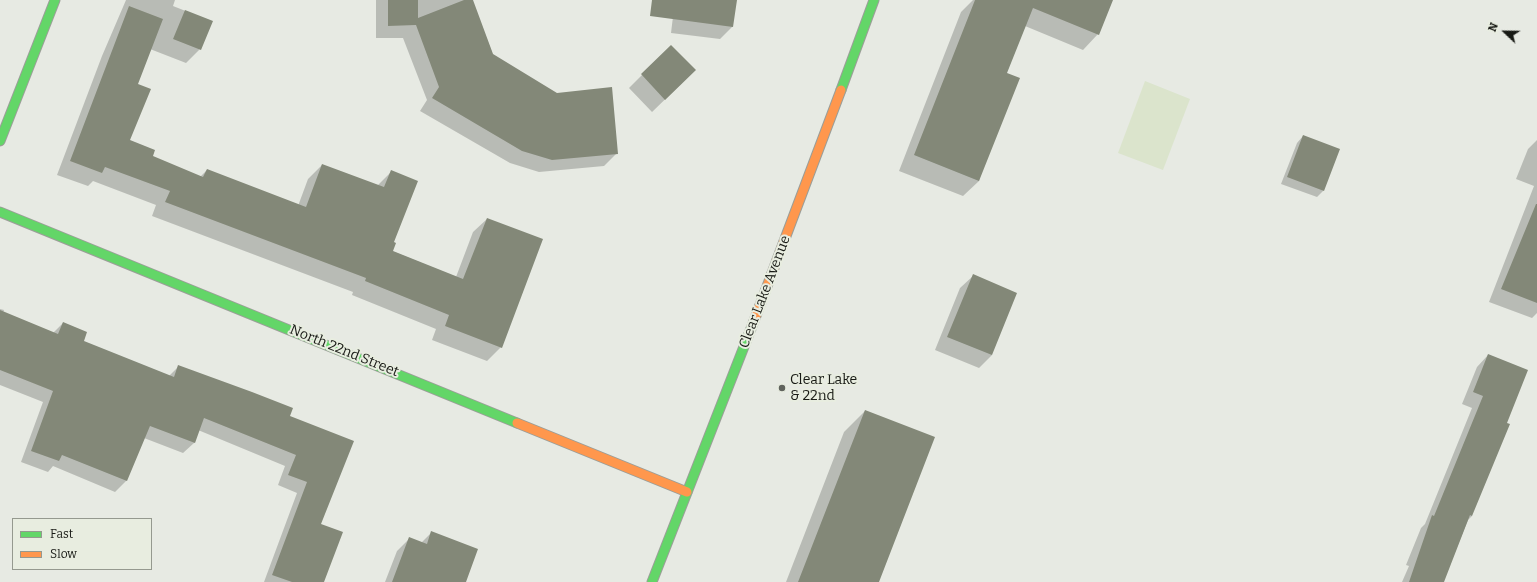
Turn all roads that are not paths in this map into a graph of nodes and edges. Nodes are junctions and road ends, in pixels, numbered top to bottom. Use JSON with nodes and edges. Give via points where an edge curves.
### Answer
{"nodes":[{"id":1,"x":55,"y":0,"type":"edge"},
{"id":2,"x":874,"y":0,"type":"edge"},
{"id":3,"x":0,"y":141,"type":"edge"},
{"id":4,"x":0,"y":212,"type":"edge"},
{"id":5,"x":687,"y":492,"type":"junction"},
{"id":6,"x":652,"y":582,"type":"edge"}],
"edges":[{"from":1,"to":3,"type":"street"},
{"from":2,"to":5,"type":"street","name":"Clear Lake Avenue","via":[[797,209]]},
{"from":4,"to":5,"type":"street","name":"North 22nd Street"},
{"from":5,"to":6,"type":"street","name":"Clear Lake Avenue"}]}
